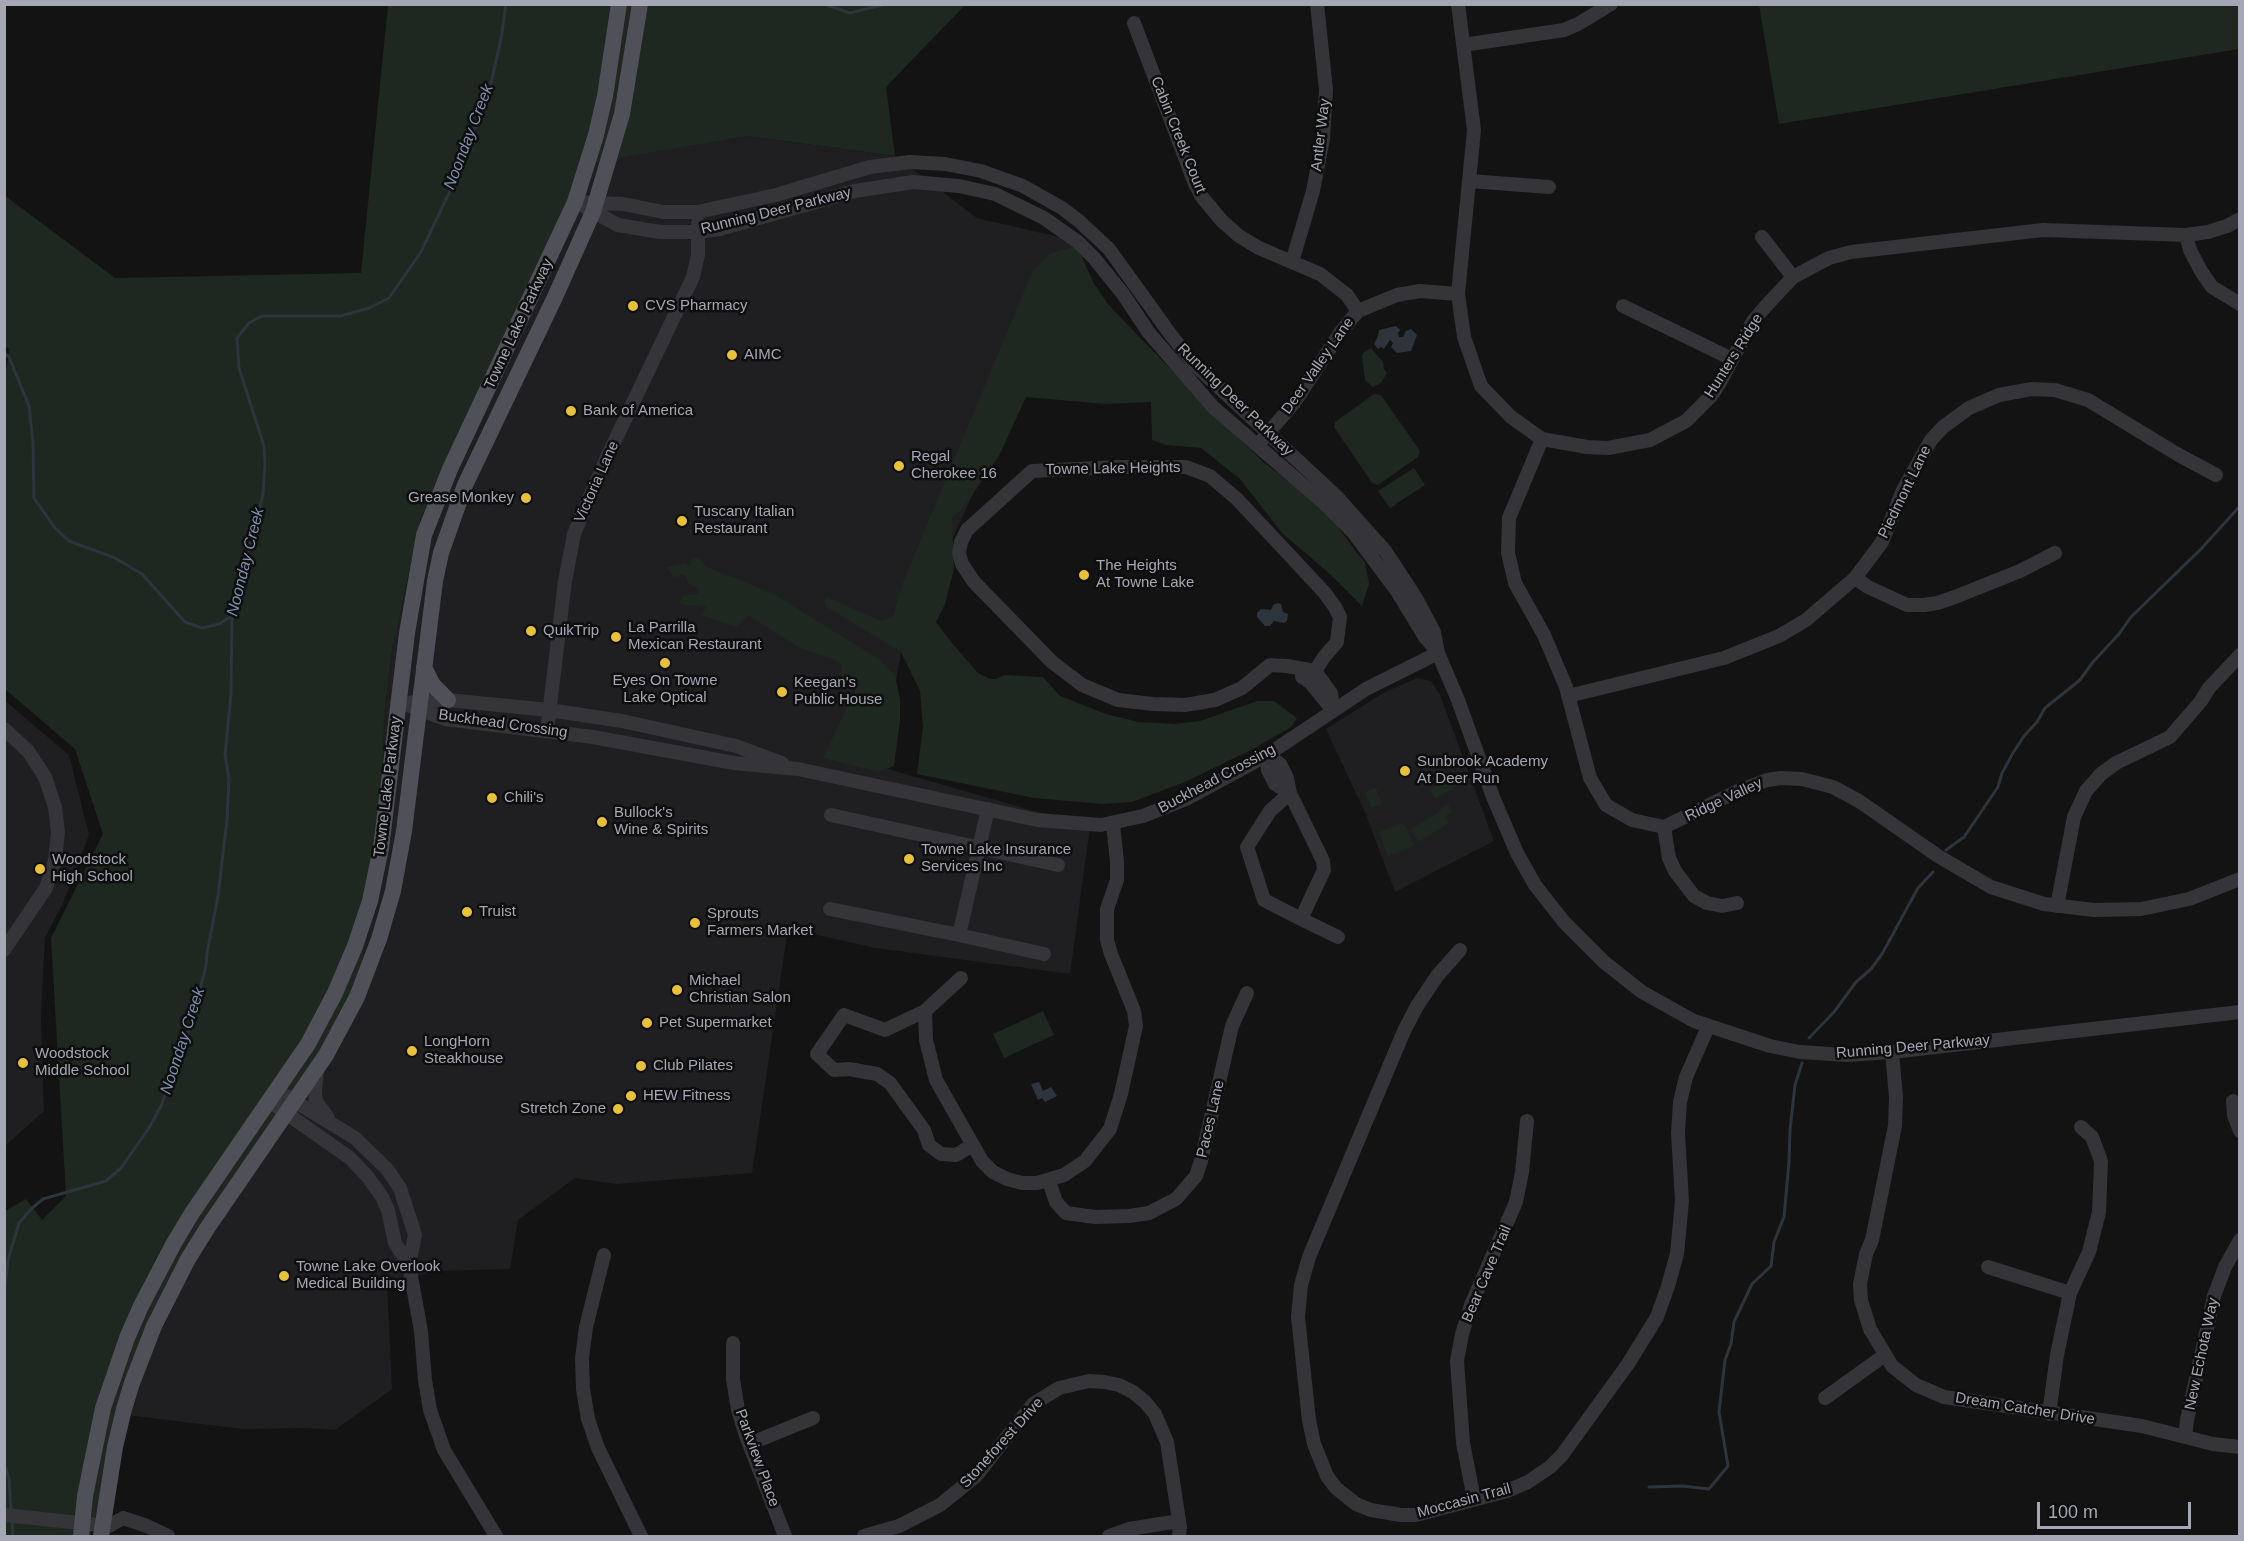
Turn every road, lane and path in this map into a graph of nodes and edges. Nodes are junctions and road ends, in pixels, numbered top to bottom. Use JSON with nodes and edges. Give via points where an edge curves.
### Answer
{"nodes":[{"id":1,"x":619,"y":4,"type":"edge"},
{"id":2,"x":640,"y":4,"type":"edge"},
{"id":3,"x":1317,"y":4,"type":"edge"},
{"id":4,"x":1458,"y":4,"type":"edge"},
{"id":5,"x":1611,"y":4,"type":"edge"},
{"id":6,"x":1134,"y":23,"type":"dead end"},
{"id":7,"x":1463,"y":45,"type":"junction"},
{"id":8,"x":1470,"y":180,"type":"junction"},
{"id":9,"x":1549,"y":187,"type":"dead end"},
{"id":10,"x":575,"y":202,"type":"junction"},
{"id":11,"x":595,"y":207,"type":"junction"},
{"id":12,"x":697,"y":212,"type":"junction"},
{"id":13,"x":2240,"y":219,"type":"edge"},
{"id":14,"x":698,"y":232,"type":"junction"},
{"id":15,"x":2186,"y":234,"type":"junction"},
{"id":16,"x":1762,"y":237,"type":"dead end"},
{"id":17,"x":1292,"y":262,"type":"junction"},
{"id":18,"x":1793,"y":277,"type":"junction"},
{"id":19,"x":1458,"y":294,"type":"junction"},
{"id":20,"x":2240,"y":304,"type":"edge"},
{"id":21,"x":1623,"y":306,"type":"dead end"},
{"id":22,"x":1358,"y":310,"type":"junction"},
{"id":23,"x":1732,"y":359,"type":"junction"},
{"id":24,"x":1268,"y":434,"type":"junction"},
{"id":25,"x":1542,"y":439,"type":"junction"},
{"id":26,"x":1257,"y":447,"type":"junction"},
{"id":27,"x":2216,"y":475,"type":"dead end"},
{"id":28,"x":2055,"y":553,"type":"dead end"},
{"id":29,"x":1855,"y":578,"type":"junction"},
{"id":30,"x":1438,"y":653,"type":"junction"},
{"id":31,"x":2240,"y":655,"type":"edge"},
{"id":32,"x":424,"y":667,"type":"junction"},
{"id":33,"x":1311,"y":676,"type":"junction"},
{"id":34,"x":1568,"y":696,"type":"junction"},
{"id":35,"x":448,"y":700,"type":"junction"},
{"id":36,"x":399,"y":702,"type":"junction"},
{"id":37,"x":419,"y":705,"type":"junction"},
{"id":38,"x":549,"y":710,"type":"junction"},
{"id":39,"x":1333,"y":710,"type":"junction"},
{"id":40,"x":4,"y":729,"type":"edge"},
{"id":41,"x":546,"y":731,"type":"junction"},
{"id":42,"x":1267,"y":755,"type":"junction"},
{"id":43,"x":798,"y":769,"type":"junction"},
{"id":44,"x":1290,"y":793,"type":"junction"},
{"id":45,"x":988,"y":809,"type":"junction"},
{"id":46,"x":831,"y":815,"type":"dead end"},
{"id":47,"x":1113,"y":824,"type":"junction"},
{"id":48,"x":1664,"y":827,"type":"junction"},
{"id":49,"x":979,"y":847,"type":"junction"},
{"id":50,"x":1058,"y":865,"type":"dead end"},
{"id":51,"x":2240,"y":879,"type":"edge"},
{"id":52,"x":1737,"y":903,"type":"dead end"},
{"id":53,"x":2057,"y":906,"type":"junction"},
{"id":54,"x":830,"y":909,"type":"dead end"},
{"id":55,"x":1301,"y":919,"type":"junction"},
{"id":56,"x":958,"y":934,"type":"junction"},
{"id":57,"x":1338,"y":937,"type":"dead end"},
{"id":58,"x":4,"y":950,"type":"edge"},
{"id":59,"x":1460,"y":950,"type":"dead end"},
{"id":60,"x":1044,"y":954,"type":"dead end"},
{"id":61,"x":961,"y":978,"type":"dead end"},
{"id":62,"x":1247,"y":993,"type":"dead end"},
{"id":63,"x":925,"y":1011,"type":"junction"},
{"id":64,"x":2240,"y":1012,"type":"edge"},
{"id":65,"x":1708,"y":1027,"type":"junction"},
{"id":66,"x":1892,"y":1052,"type":"junction"},
{"id":67,"x":318,"y":1067,"type":"junction"},
{"id":68,"x":274,"y":1097,"type":"junction"},
{"id":69,"x":2233,"y":1101,"type":"dead end"},
{"id":70,"x":291,"y":1108,"type":"junction"},
{"id":71,"x":1527,"y":1122,"type":"dead end"},
{"id":72,"x":336,"y":1126,"type":"junction"},
{"id":73,"x":2081,"y":1127,"type":"dead end"},
{"id":74,"x":2240,"y":1131,"type":"edge"},
{"id":75,"x":973,"y":1145,"type":"junction"},
{"id":76,"x":1049,"y":1181,"type":"junction"},
{"id":77,"x":2240,"y":1240,"type":"edge"},
{"id":78,"x":604,"y":1255,"type":"dead end"},
{"id":79,"x":410,"y":1265,"type":"junction"},
{"id":80,"x":1988,"y":1267,"type":"dead end"},
{"id":81,"x":2070,"y":1293,"type":"junction"},
{"id":82,"x":733,"y":1343,"type":"dead end"},
{"id":83,"x":1885,"y":1355,"type":"junction"},
{"id":84,"x":1825,"y":1398,"type":"dead end"},
{"id":85,"x":2049,"y":1414,"type":"junction"},
{"id":86,"x":813,"y":1418,"type":"dead end"},
{"id":87,"x":2185,"y":1437,"type":"junction"},
{"id":88,"x":749,"y":1444,"type":"junction"},
{"id":89,"x":2240,"y":1447,"type":"edge"},
{"id":90,"x":1474,"y":1499,"type":"junction"},
{"id":91,"x":4,"y":1515,"type":"edge"},
{"id":92,"x":1179,"y":1521,"type":"junction"},
{"id":93,"x":81,"y":1530,"type":"edge"},
{"id":94,"x":108,"y":1531,"type":"edge"},
{"id":95,"x":168,"y":1536,"type":"edge"},
{"id":96,"x":496,"y":1536,"type":"edge"},
{"id":97,"x":641,"y":1536,"type":"edge"},
{"id":98,"x":785,"y":1536,"type":"edge"},
{"id":99,"x":864,"y":1536,"type":"edge"},
{"id":100,"x":1109,"y":1536,"type":"edge"},
{"id":101,"x":1179,"y":1536,"type":"edge"}],
"edges":[{"from":1,"to":10,"type":"main road","name":"Towne Lake Parkway","via":[[605,96]]},
{"from":2,"to":11,"type":"main road","name":"Towne Lake Parkway","via":[[622,114]]},
{"from":3,"to":17,"type":"street","name":"Antler Way","via":[[1326,90],[1323,139],[1313,191]]},
{"from":4,"to":7,"type":"street","name":"Hunters Ridge"},
{"from":5,"to":7,"type":"street","via":[[1564,30]]},
{"from":6,"to":17,"type":"street","name":"Cabin Creek Court","via":[[1202,197],[1239,236]]},
{"from":7,"to":8,"type":"street","name":"Hunters Ridge","via":[[1474,130]]},
{"from":8,"to":9,"type":"street"},
{"from":8,"to":19,"type":"street","name":"Hunters Ridge"},
{"from":10,"to":11,"type":"street","name":"Running Deer Parkway"},
{"from":10,"to":36,"type":"main road","name":"Towne Lake Parkway","via":[[432,511],[419,560]]},
{"from":11,"to":12,"type":"street","name":"Running Deer Parkway","via":[[623,204],[663,212]]},
{"from":11,"to":14,"type":"street","name":"Running Deer Parkway","via":[[618,225]]},
{"from":11,"to":32,"type":"main road","name":"Towne Lake Parkway","via":[[452,519],[435,581]]},
{"from":12,"to":14,"type":"street","name":"Victoria Lane"},
{"from":12,"to":24,"type":"street","name":"Running Deer Parkway","via":[[893,164],[963,167],[1023,186],[1071,214],[1109,249],[1182,350]]},
{"from":13,"to":15,"type":"street","name":"Hunters Ridge","via":[[2208,232]]},
{"from":14,"to":26,"type":"street","name":"Running Deer Parkway","via":[[884,185],[944,184],[995,194],[1044,218],[1078,242],[1189,381]]},
{"from":14,"to":38,"type":"street","name":"Victoria Lane","via":[[693,277],[574,534]]},
{"from":15,"to":18,"type":"street","name":"Hunters Ridge","via":[[2064,230],[1942,240],[1851,252],[1829,258]]},
{"from":15,"to":20,"type":"street","via":[[2200,271],[2212,287]]},
{"from":16,"to":18,"type":"street"},
{"from":17,"to":22,"type":"street","name":"Cabin Creek Court","via":[[1338,287]]},
{"from":18,"to":23,"type":"street","name":"Hunters Ridge","via":[[1753,321]]},
{"from":19,"to":22,"type":"street","name":"Deer Valley Lane","via":[[1420,291]]},
{"from":19,"to":25,"type":"street","name":"Hunters Ridge","via":[[1464,338],[1481,386],[1511,417]]},
{"from":21,"to":23,"type":"street"},
{"from":22,"to":24,"type":"street","name":"Deer Valley Lane"},
{"from":23,"to":25,"type":"street","name":"Hunters Ridge","via":[[1719,384],[1686,421],[1650,440],[1608,448]]},
{"from":24,"to":26,"type":"street","name":"Deer Valley Lane"},
{"from":24,"to":30,"type":"street","name":"Running Deer Parkway","via":[[1354,513],[1386,552],[1426,616]]},
{"from":25,"to":34,"type":"street","via":[[1509,518],[1508,553],[1515,583],[1544,635]]},
{"from":26,"to":30,"type":"street","name":"Running Deer Parkway","via":[[1353,532]]},
{"from":27,"to":29,"type":"street","name":"Piedmont Lane","via":[[2088,400],[2032,389],[1999,395],[1969,408],[1930,440],[1903,490],[1882,542]]},
{"from":28,"to":29,"type":"street","via":[[1937,603],[1907,605]]},
{"from":29,"to":34,"type":"street","name":"Piedmont Lane","via":[[1806,620],[1753,648]]},
{"from":30,"to":39,"type":"street","name":"Buckhead Crossing"},
{"from":30,"to":65,"type":"street","name":"Running Deer Parkway","via":[[1508,835],[1545,900],[1584,944],[1626,981]]},
{"from":31,"to":53,"type":"street","via":[[2170,737],[2116,763],[2086,791],[2074,817]]},
{"from":32,"to":35,"type":"main road","via":[[433,686]]},
{"from":32,"to":37,"type":"main road","name":"Towne Lake Parkway"},
{"from":33,"to":33,"type":"street","name":"Towne Lake Heights","via":[[1337,642],[1340,617],[1335,607],[1237,499],[1210,476],[1186,467],[1032,471],[967,530],[961,542],[962,564],[974,582],[1052,662],[1082,685],[1118,700],[1185,705],[1215,700],[1242,688],[1270,665]]},
{"from":33,"to":39,"type":"street","via":[[1330,693]]},
{"from":34,"to":48,"type":"street","via":[[1590,778],[1606,805],[1632,820]]},
{"from":35,"to":37,"type":"street","name":"Buckhead Crossing"},
{"from":35,"to":38,"type":"street","name":"Buckhead Crossing"},
{"from":36,"to":37,"type":"street","name":"Buckhead Crossing"},
{"from":36,"to":68,"type":"main road","name":"Towne Lake Parkway","via":[[381,848],[363,924],[322,1018]]},
{"from":37,"to":41,"type":"street","name":"Buckhead Crossing","via":[[445,719]]},
{"from":37,"to":67,"type":"main road","name":"Towne Lake Parkway","via":[[404,831],[389,904],[357,997]]},
{"from":38,"to":41,"type":"street","name":"Victoria Lane"},
{"from":38,"to":43,"type":"street","name":"Buckhead Crossing","via":[[736,746]]},
{"from":39,"to":42,"type":"street","name":"Buckhead Crossing"},
{"from":40,"to":58,"type":"street","via":[[22,744],[45,777],[58,832],[55,861],[46,888]]},
{"from":41,"to":43,"type":"street","name":"Buckhead Crossing","via":[[734,763]]},
{"from":42,"to":44,"type":"street","via":[[1280,764]]},
{"from":42,"to":47,"type":"street","name":"Buckhead Crossing","via":[[1173,805]]},
{"from":43,"to":45,"type":"street","name":"Buckhead Crossing"},
{"from":44,"to":55,"type":"street","via":[[1324,870]]},
{"from":44,"to":55,"type":"street","via":[[1270,811],[1247,847],[1264,900]]},
{"from":45,"to":47,"type":"street","name":"Buckhead Crossing","via":[[1052,822]]},
{"from":45,"to":49,"type":"street"},
{"from":46,"to":49,"type":"street"},
{"from":47,"to":76,"type":"street","via":[[1117,880],[1107,909],[1107,940],[1136,1026],[1110,1129],[1085,1161]]},
{"from":48,"to":52,"type":"street","via":[[1669,858],[1694,896],[1722,906]]},
{"from":48,"to":53,"type":"street","name":"Ridge Valley","via":[[1767,780],[1820,783],[1859,801],[1982,882]]},
{"from":49,"to":50,"type":"street"},
{"from":49,"to":56,"type":"street"},
{"from":51,"to":53,"type":"street","name":"Ridge Valley","via":[[2203,895],[2156,907],[2112,911]]},
{"from":54,"to":56,"type":"street"},
{"from":55,"to":57,"type":"street"},
{"from":56,"to":60,"type":"street"},
{"from":59,"to":90,"type":"street","name":"Moccasin Trail","via":[[1437,976],[1404,1031],[1309,1257],[1298,1317],[1314,1444],[1336,1488],[1356,1504],[1401,1515],[1416,1515]]},
{"from":61,"to":63,"type":"street"},
{"from":62,"to":76,"type":"street","name":"Paces Lane","via":[[1232,1026],[1202,1161],[1196,1176],[1176,1199],[1149,1213],[1129,1216],[1066,1213],[1056,1202]]},
{"from":63,"to":75,"type":"street","via":[[926,1040],[936,1080]]},
{"from":63,"to":75,"type":"street","via":[[885,1029],[844,1016],[817,1054],[834,1070],[877,1074],[890,1083],[924,1130],[929,1145],[941,1154],[956,1155]]},
{"from":64,"to":66,"type":"street","name":"Running Deer Parkway"},
{"from":65,"to":66,"type":"street","name":"Running Deer Parkway","via":[[1800,1052]]},
{"from":65,"to":90,"type":"street","name":"Moccasin Trail","via":[[1686,1077],[1680,1102],[1680,1232],[1673,1271],[1657,1317],[1613,1386],[1550,1467],[1516,1488]]},
{"from":66,"to":83,"type":"street","name":"Dream Catcher Drive","via":[[1895,1126],[1860,1284],[1865,1314]]},
{"from":67,"to":70,"type":"main road","name":"Towne Lake Parkway"},
{"from":67,"to":72,"type":"street","via":[[316,1101]]},
{"from":68,"to":70,"type":"street"},
{"from":68,"to":93,"type":"main road","name":"Towne Lake Parkway","via":[[192,1213],[141,1306],[103,1408]]},
{"from":69,"to":74,"type":"street"},
{"from":70,"to":72,"type":"street"},
{"from":70,"to":79,"type":"street","via":[[367,1176],[382,1197],[395,1243]]},
{"from":70,"to":94,"type":"main road","name":"Towne Lake Parkway","via":[[188,1259],[154,1326],[132,1383],[115,1447]]},
{"from":71,"to":90,"type":"street","name":"Bear Cave Trail","via":[[1516,1202],[1471,1305],[1457,1361],[1463,1443]]},
{"from":72,"to":79,"type":"street","via":[[374,1155],[400,1188],[415,1235]]},
{"from":73,"to":81,"type":"street","via":[[2092,1137],[2101,1161],[2099,1212],[2089,1252]]},
{"from":75,"to":76,"type":"street","via":[[993,1172],[1007,1179],[1022,1183]]},
{"from":77,"to":87,"type":"street","name":"New Echota Way","via":[[2214,1296]]},
{"from":78,"to":97,"type":"street","via":[[586,1327],[583,1389],[598,1448]]},
{"from":79,"to":96,"type":"street","via":[[434,1425],[444,1450]]},
{"from":80,"to":81,"type":"street"},
{"from":81,"to":85,"type":"street"},
{"from":82,"to":88,"type":"street","name":"Parkview Place","via":[[735,1395]]},
{"from":83,"to":84,"type":"street"},
{"from":83,"to":85,"type":"street","name":"Dream Catcher Drive","via":[[1892,1366],[1916,1385],[1944,1397]]},
{"from":85,"to":87,"type":"street","name":"Dream Catcher Drive","via":[[2142,1426]]},
{"from":86,"to":88,"type":"street"},
{"from":87,"to":89,"type":"street","name":"Dream Catcher Drive"},
{"from":88,"to":98,"type":"street","name":"Parkview Place"},
{"from":91,"to":93,"type":"street","via":[[61,1520]]},
{"from":92,"to":99,"type":"street","name":"Stoneforest Drive","via":[[1167,1442],[1155,1414],[1133,1392],[1119,1385],[1089,1381],[1059,1388],[1033,1404],[989,1462],[946,1501],[906,1523]]},
{"from":92,"to":100,"type":"street"},
{"from":92,"to":101,"type":"street","name":"Stoneforest Drive"},
{"from":93,"to":94,"type":"street"},
{"from":94,"to":95,"type":"street","via":[[123,1518]]}]}
